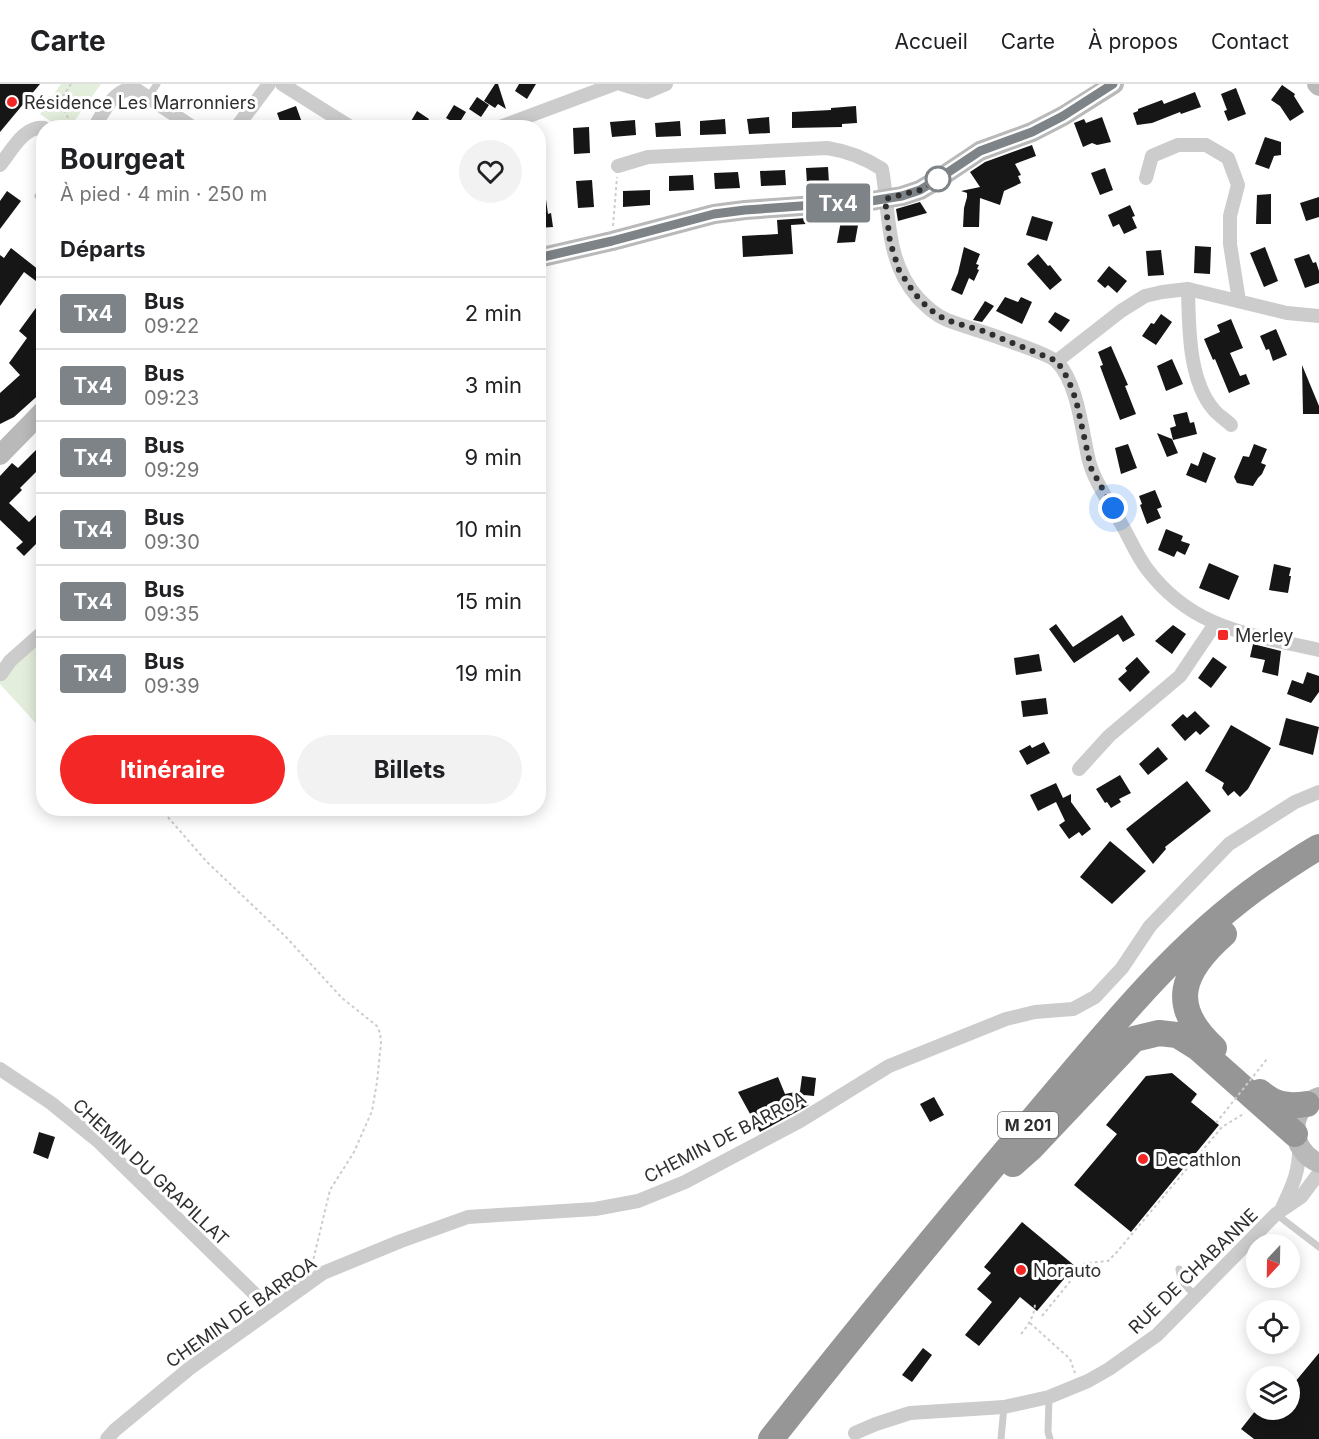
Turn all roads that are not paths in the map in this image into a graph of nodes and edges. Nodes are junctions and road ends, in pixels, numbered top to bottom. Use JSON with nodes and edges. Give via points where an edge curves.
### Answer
{"nodes":[{"id":1,"x":157,"y":84,"type":"edge"},
{"id":2,"x":269,"y":84,"type":"edge"},
{"id":3,"x":282,"y":84,"type":"edge"},
{"id":4,"x":615,"y":84,"type":"edge"},
{"id":5,"x":621,"y":84,"type":"edge"},
{"id":6,"x":666,"y":84,"type":"edge"},
{"id":7,"x":1114,"y":84,"type":"edge"},
{"id":8,"x":149,"y":96,"type":"junction"},
{"id":9,"x":98,"y":120,"type":"edge"},
{"id":10,"x":183,"y":120,"type":"edge"},
{"id":11,"x":242,"y":120,"type":"edge"},
{"id":12,"x":339,"y":120,"type":"edge"},
{"id":13,"x":518,"y":120,"type":"edge"},
{"id":14,"x":36,"y":128,"type":"edge"},
{"id":15,"x":0,"y":165,"type":"edge"},
{"id":16,"x":618,"y":166,"type":"road end"},
{"id":17,"x":1146,"y":178,"type":"dead end"},
{"id":18,"x":885,"y":199,"type":"junction"},
{"id":19,"x":546,"y":256,"type":"edge"},
{"id":20,"x":1188,"y":289,"type":"junction"},
{"id":21,"x":1239,"y":301,"type":"junction"},
{"id":22,"x":1319,"y":316,"type":"edge"},
{"id":23,"x":1057,"y":361,"type":"junction"},
{"id":24,"x":36,"y":418,"type":"edge"},
{"id":25,"x":1231,"y":425,"type":"dead end"},
{"id":26,"x":0,"y":455,"type":"edge"},
{"id":27,"x":1215,"y":624,"type":"junction"},
{"id":28,"x":36,"y":638,"type":"edge"},
{"id":29,"x":1319,"y":650,"type":"edge"},
{"id":30,"x":1,"y":674,"type":"edge"},
{"id":31,"x":1079,"y":769,"type":"dead end"},
{"id":32,"x":1319,"y":792,"type":"edge"},
{"id":33,"x":1319,"y":841,"type":"edge"},
{"id":34,"x":1319,"y":848,"type":"edge"},
{"id":35,"x":1319,"y":858,"type":"edge"},
{"id":36,"x":1253,"y":900,"type":"junction"},
{"id":37,"x":1155,"y":978,"type":"junction"},
{"id":38,"x":0,"y":1070,"type":"edge"},
{"id":39,"x":1313,"y":1100,"type":"edge"},
{"id":40,"x":1297,"y":1140,"type":"junction"},
{"id":41,"x":1319,"y":1162,"type":"edge"},
{"id":42,"x":1001,"y":1173,"type":"junction"},
{"id":43,"x":1319,"y":1173,"type":"edge"},
{"id":44,"x":1279,"y":1211,"type":"junction"},
{"id":45,"x":1319,"y":1247,"type":"edge"},
{"id":46,"x":1179,"y":1269,"type":"dead end"},
{"id":47,"x":1196,"y":1296,"type":"junction"},
{"id":48,"x":270,"y":1309,"type":"junction"},
{"id":49,"x":1049,"y":1397,"type":"junction"},
{"id":50,"x":1004,"y":1407,"type":"junction"},
{"id":51,"x":855,"y":1433,"type":"dead end"},
{"id":52,"x":107,"y":1439,"type":"edge"},
{"id":53,"x":771,"y":1439,"type":"edge"},
{"id":54,"x":786,"y":1439,"type":"edge"},
{"id":55,"x":1001,"y":1439,"type":"edge"},
{"id":56,"x":1050,"y":1439,"type":"edge"}],
"edges":[{"from":1,"to":8,"type":"lane"},
{"from":2,"to":11,"type":"street"},
{"from":3,"to":12,"type":"street"},
{"from":4,"to":13,"type":"street"},
{"from":5,"to":6,"type":"street","via":[[647,92]]},
{"from":7,"to":18,"type":"street","via":[[1032,132],[980,151],[920,190]]},
{"from":8,"to":9,"type":"street","via":[[134,88],[125,89],[115,96]]},
{"from":8,"to":10,"type":"street"},
{"from":14,"to":15,"type":"street","via":[[27,132]]},
{"from":16,"to":18,"type":"street","via":[[648,157],[827,148],[867,159],[882,169]]},
{"from":17,"to":21,"type":"street","via":[[1152,156],[1178,145],[1206,145],[1228,158],[1238,185],[1230,216],[1230,244]]},
{"from":18,"to":19,"type":"street","via":[[714,214]]},
{"from":18,"to":23,"type":"street","via":[[890,242],[899,270],[929,309],[946,320]]},
{"from":20,"to":21,"type":"street"},
{"from":20,"to":23,"type":"street","via":[[1145,296]]},
{"from":20,"to":25,"type":"street","via":[[1189,343],[1202,392]]},
{"from":21,"to":22,"type":"street"},
{"from":23,"to":27,"type":"street","via":[[1076,400],[1091,468],[1146,568],[1194,614]]},
{"from":24,"to":26,"type":"street"},
{"from":27,"to":29,"type":"street"},
{"from":27,"to":31,"type":"street","via":[[1180,676],[1109,736]]},
{"from":28,"to":30,"type":"street"},
{"from":32,"to":48,"type":"street","name":"CHEMIN DE BARROA","via":[[1229,844],[1150,927],[1095,998],[1073,1009],[1006,1019],[889,1066],[800,1121],[685,1182],[638,1201],[595,1209],[468,1217],[323,1273]]},
{"from":33,"to":37,"type":"highway","via":[[1232,897],[1174,951]]},
{"from":34,"to":37,"type":"highway","number":"M 201","via":[[1226,910]]},
{"from":35,"to":36,"type":"highway","number":"M 201"},
{"from":36,"to":39,"type":"highway","via":[[1242,918],[1193,968],[1186,983],[1186,1007],[1190,1020],[1207,1042],[1265,1096],[1290,1106]]},
{"from":36,"to":42,"type":"highway","number":"M 201","via":[[1192,953],[1133,1014]]},
{"from":37,"to":53,"type":"highway","number":"M 201","via":[[993,1166]]},
{"from":38,"to":48,"type":"street","name":"CHEMIN DU GRAPILLAT","via":[[51,1103],[98,1141]]},
{"from":39,"to":40,"type":"street","via":[[1299,1112],[1295,1122]]},
{"from":40,"to":41,"type":"street","via":[[1304,1154]]},
{"from":40,"to":42,"type":"highway","via":[[1198,1048],[1178,1035],[1159,1033],[1134,1040],[1031,1148]]},
{"from":40,"to":44,"type":"street","name":"RUE DE CHABANNE","via":[[1298,1174]]},
{"from":42,"to":54,"type":"highway","number":"M 201"},
{"from":43,"to":44,"type":"street","name":"RUE DE CHABANNE","via":[[1301,1197]]},
{"from":44,"to":45,"type":"lane"},
{"from":44,"to":47,"type":"street","name":"RUE DE CHABANNE"},
{"from":46,"to":47,"type":"lane","via":[[1183,1283]]},
{"from":47,"to":49,"type":"street","name":"RUE DE CHABANNE","via":[[1134,1353],[1088,1381]]},
{"from":48,"to":52,"type":"street","name":"CHEMIN DE BARROA","via":[[190,1368]]},
{"from":49,"to":50,"type":"street","name":"RUE DE CHABANNE"},
{"from":49,"to":56,"type":"lane"},
{"from":50,"to":51,"type":"street","name":"RUE DE CHABANNE","via":[[910,1413]]},
{"from":50,"to":55,"type":"lane"}]}
